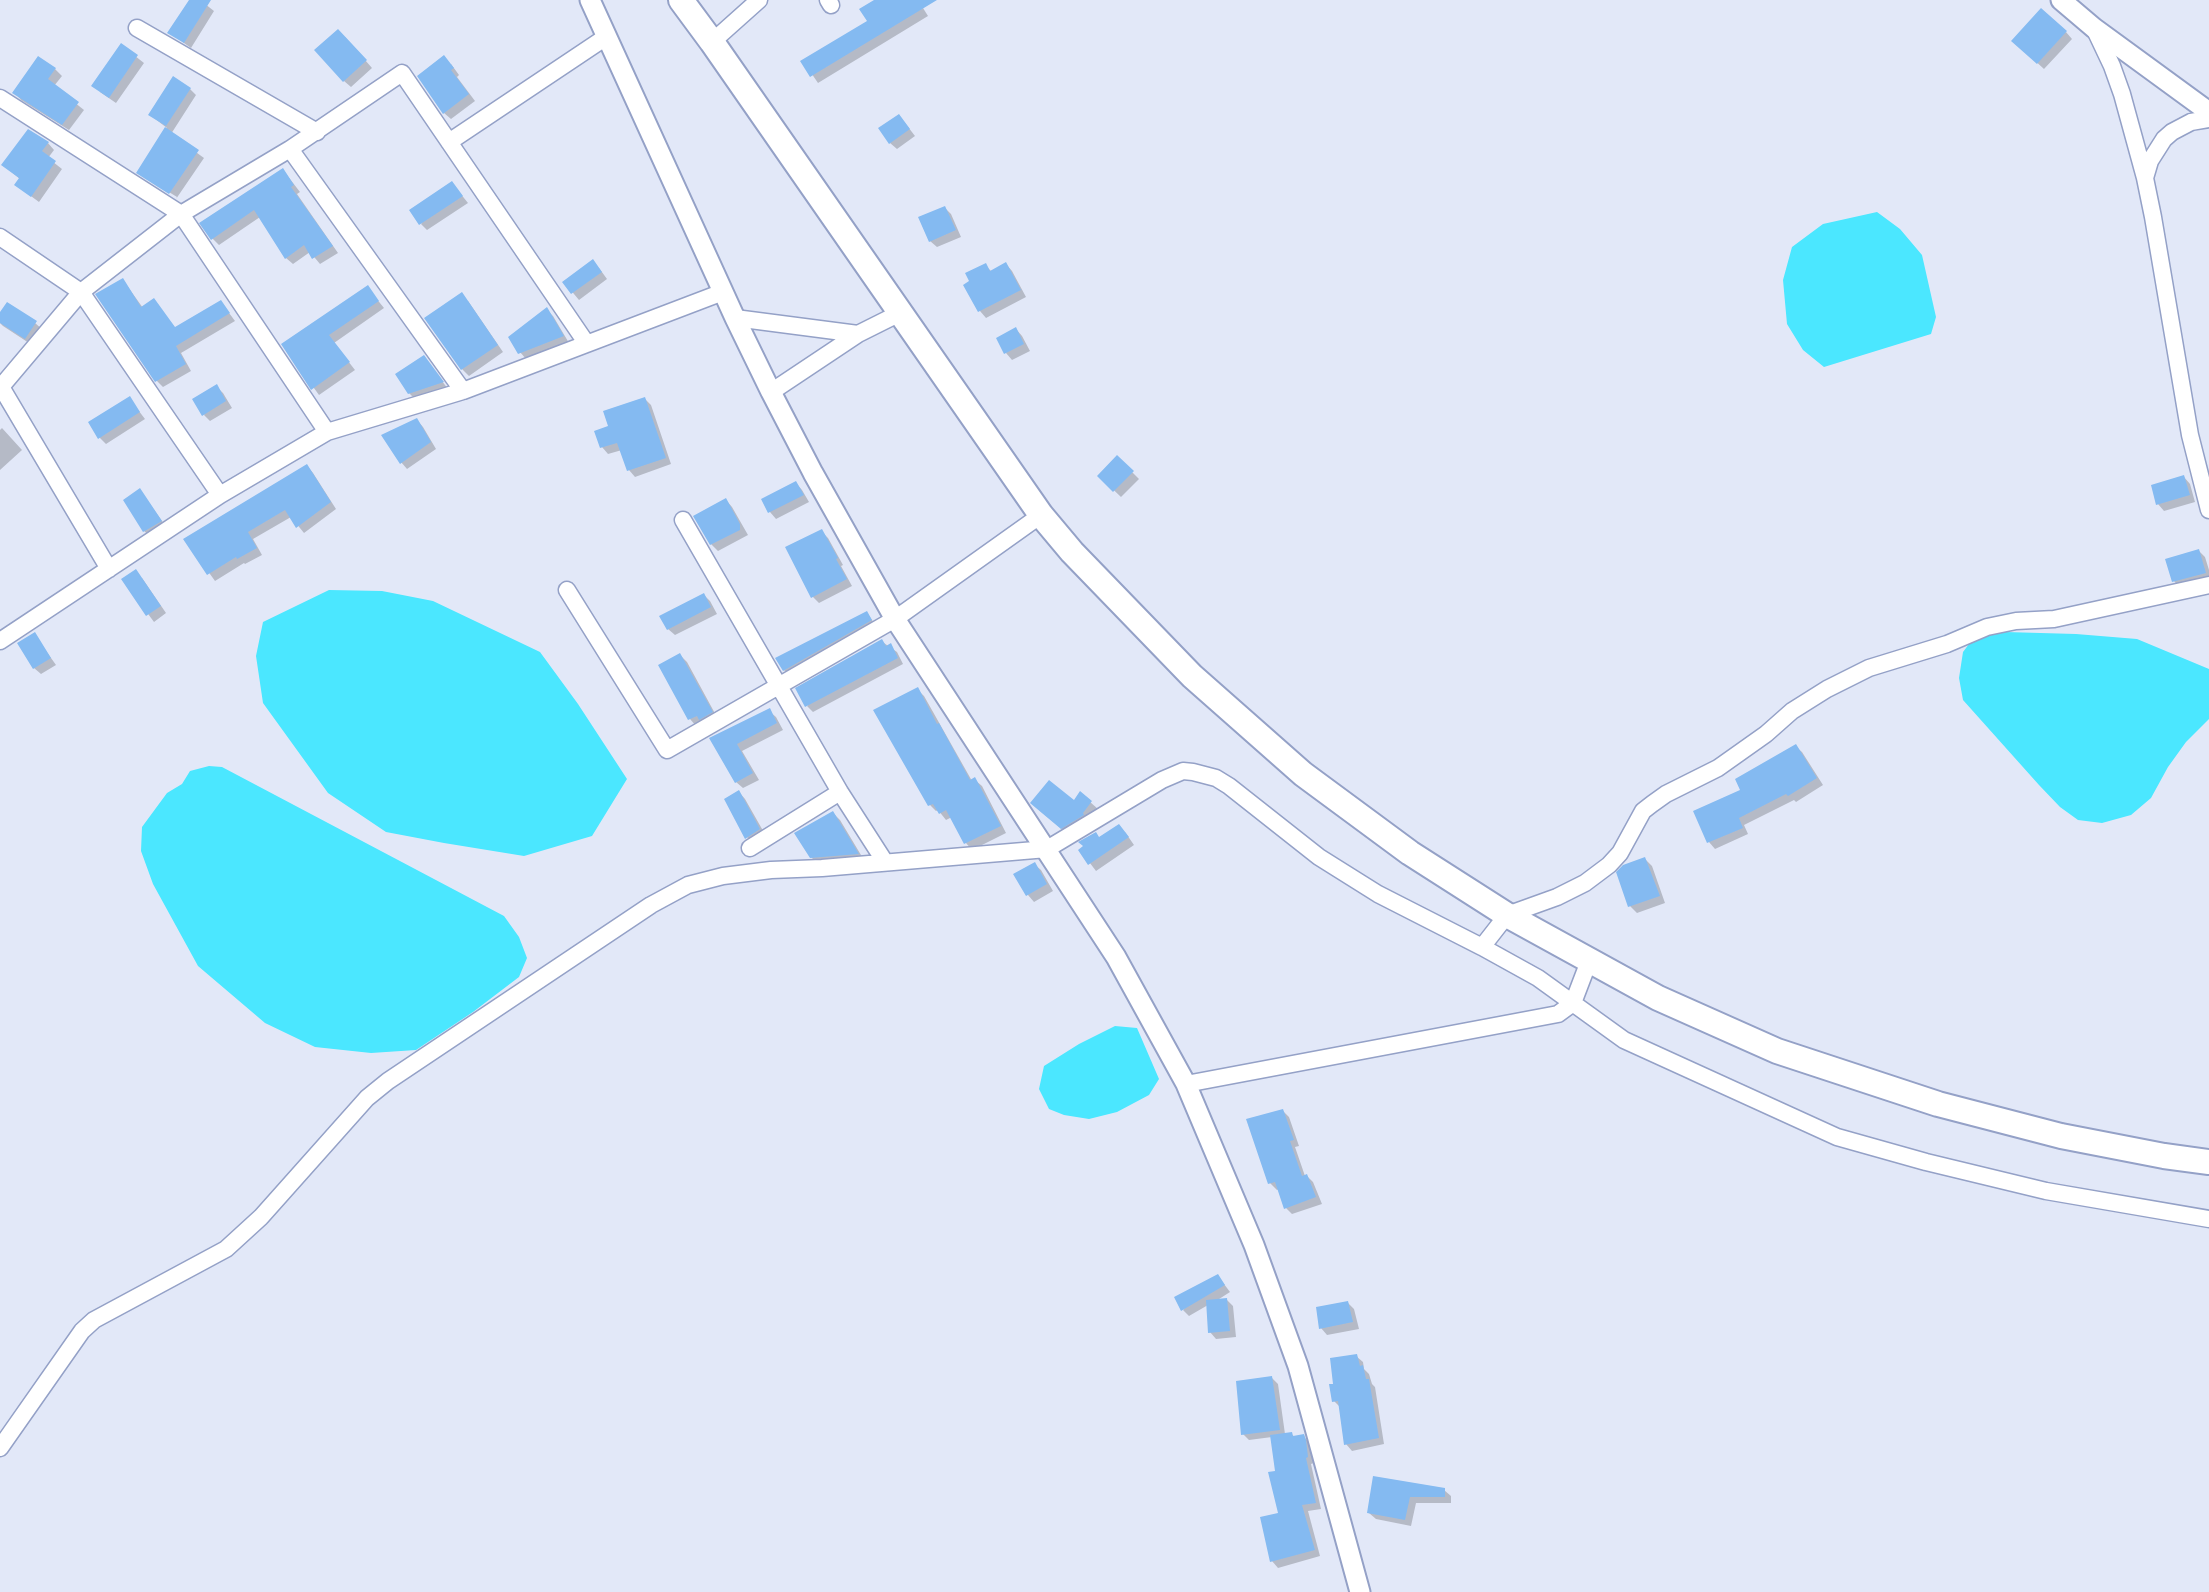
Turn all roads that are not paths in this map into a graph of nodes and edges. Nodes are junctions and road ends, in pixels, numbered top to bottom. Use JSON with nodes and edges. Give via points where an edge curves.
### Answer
{"nodes":[{"id":1,"x":590,"y":0,"type":"edge"},
{"id":2,"x":681,"y":0,"type":"edge"},
{"id":3,"x":759,"y":0,"type":"edge"},
{"id":4,"x":2061,"y":0,"type":"edge"},
{"id":5,"x":137,"y":27,"type":"dead end"},
{"id":6,"x":2094,"y":28,"type":"junction"},
{"id":7,"x":606,"y":37,"type":"junction"},
{"id":8,"x":712,"y":42,"type":"junction"},
{"id":9,"x":0,"y":98,"type":"edge"},
{"id":10,"x":2209,"y":112,"type":"edge"},
{"id":11,"x":2209,"y":119,"type":"edge"},
{"id":12,"x":317,"y":132,"type":"junction"},
{"id":13,"x":450,"y":142,"type":"junction"},
{"id":14,"x":290,"y":149,"type":"junction"},
{"id":15,"x":2145,"y":178,"type":"junction"},
{"id":16,"x":181,"y":214,"type":"junction"},
{"id":17,"x":0,"y":237,"type":"edge"},
{"id":18,"x":81,"y":292,"type":"junction"},
{"id":19,"x":723,"y":292,"type":"junction"},
{"id":20,"x":900,"y":313,"type":"junction"},
{"id":21,"x":735,"y":318,"type":"junction"},
{"id":22,"x":858,"y":334,"type":"junction"},
{"id":23,"x":587,"y":344,"type":"junction"},
{"id":24,"x":1,"y":386,"type":"edge"},
{"id":25,"x":463,"y":391,"type":"junction"},
{"id":26,"x":771,"y":392,"type":"junction"},
{"id":27,"x":327,"y":432,"type":"junction"},
{"id":28,"x":220,"y":495,"type":"junction"},
{"id":29,"x":2209,"y":510,"type":"edge"},
{"id":30,"x":1041,"y":515,"type":"junction"},
{"id":31,"x":683,"y":520,"type":"dead end"},
{"id":32,"x":109,"y":569,"type":"junction"},
{"id":33,"x":2209,"y":585,"type":"edge"},
{"id":34,"x":567,"y":590,"type":"dead end"},
{"id":35,"x":895,"y":620,"type":"junction"},
{"id":36,"x":0,"y":641,"type":"edge"},
{"id":37,"x":780,"y":685,"type":"junction"},
{"id":38,"x":839,"y":792,"type":"junction"},
{"id":39,"x":750,"y":848,"type":"dead end"},
{"id":40,"x":1047,"y":849,"type":"junction"},
{"id":41,"x":885,"y":862,"type":"junction"},
{"id":42,"x":1507,"y":915,"type":"junction"},
{"id":43,"x":1482,"y":947,"type":"junction"},
{"id":44,"x":1589,"y":961,"type":"junction"},
{"id":45,"x":1573,"y":1003,"type":"junction"},
{"id":46,"x":1186,"y":1084,"type":"junction"},
{"id":47,"x":2209,"y":1162,"type":"edge"},
{"id":48,"x":2209,"y":1219,"type":"edge"},
{"id":49,"x":0,"y":1448,"type":"edge"},
{"id":50,"x":1360,"y":1592,"type":"edge"}],
"edges":[{"from":1,"to":7,"type":"street"},
{"from":2,"to":8,"type":"main road"},
{"from":3,"to":8,"type":"street"},
{"from":4,"to":6,"type":"street"},
{"from":5,"to":12,"type":"street"},
{"from":6,"to":10,"type":"street"},
{"from":6,"to":15,"type":"street","via":[[2129,115]]},
{"from":7,"to":13,"type":"street"},
{"from":7,"to":19,"type":"street"},
{"from":8,"to":20,"type":"main road"},
{"from":9,"to":16,"type":"street"},
{"from":11,"to":15,"type":"street","via":[[2191,122],[2164,139]]},
{"from":12,"to":13,"type":"street","via":[[402,73]]},
{"from":12,"to":14,"type":"street"},
{"from":13,"to":23,"type":"street"},
{"from":14,"to":16,"type":"street"},
{"from":14,"to":25,"type":"street"},
{"from":15,"to":29,"type":"street","via":[[2190,435]]},
{"from":16,"to":18,"type":"street"},
{"from":16,"to":27,"type":"street"},
{"from":17,"to":18,"type":"street"},
{"from":18,"to":24,"type":"street"},
{"from":18,"to":28,"type":"street"},
{"from":19,"to":21,"type":"street"},
{"from":19,"to":23,"type":"street"},
{"from":20,"to":22,"type":"street"},
{"from":20,"to":30,"type":"main road"},
{"from":21,"to":22,"type":"street"},
{"from":21,"to":26,"type":"street"},
{"from":22,"to":26,"type":"street"},
{"from":23,"to":25,"type":"street"},
{"from":24,"to":32,"type":"street"},
{"from":25,"to":27,"type":"street"},
{"from":26,"to":35,"type":"street"},
{"from":27,"to":28,"type":"street"},
{"from":28,"to":32,"type":"street"},
{"from":30,"to":35,"type":"street"},
{"from":30,"to":42,"type":"main road","via":[[1192,676],[1303,774],[1410,853]]},
{"from":31,"to":37,"type":"street"},
{"from":32,"to":36,"type":"street"},
{"from":33,"to":42,"type":"street","via":[[2054,619],[1987,627],[1869,668],[1792,711],[1718,768],[1652,804],[1633,826],[1620,853],[1585,883]]},
{"from":34,"to":37,"type":"street","via":[[667,750]]},
{"from":35,"to":37,"type":"street"},
{"from":35,"to":40,"type":"street"},
{"from":37,"to":38,"type":"street"},
{"from":38,"to":39,"type":"street"},
{"from":38,"to":41,"type":"street"},
{"from":40,"to":41,"type":"street"},
{"from":40,"to":43,"type":"street","via":[[1162,780],[1183,771],[1205,773],[1229,786],[1319,857],[1378,894]]},
{"from":40,"to":46,"type":"street","via":[[1116,957]]},
{"from":41,"to":49,"type":"street","via":[[723,876],[688,885],[651,905],[366,1098],[261,1217],[226,1249],[94,1320]]},
{"from":42,"to":43,"type":"street"},
{"from":42,"to":44,"type":"main road"},
{"from":43,"to":45,"type":"street"},
{"from":44,"to":45,"type":"street"},
{"from":44,"to":47,"type":"main road","via":[[1658,998],[1777,1051],[1880,1087],[2061,1136]]},
{"from":45,"to":46,"type":"street","via":[[1558,1014]]},
{"from":45,"to":48,"type":"street","via":[[1624,1040],[1837,1137],[2046,1191]]},
{"from":46,"to":50,"type":"street","via":[[1254,1245],[1298,1366]]}]}
